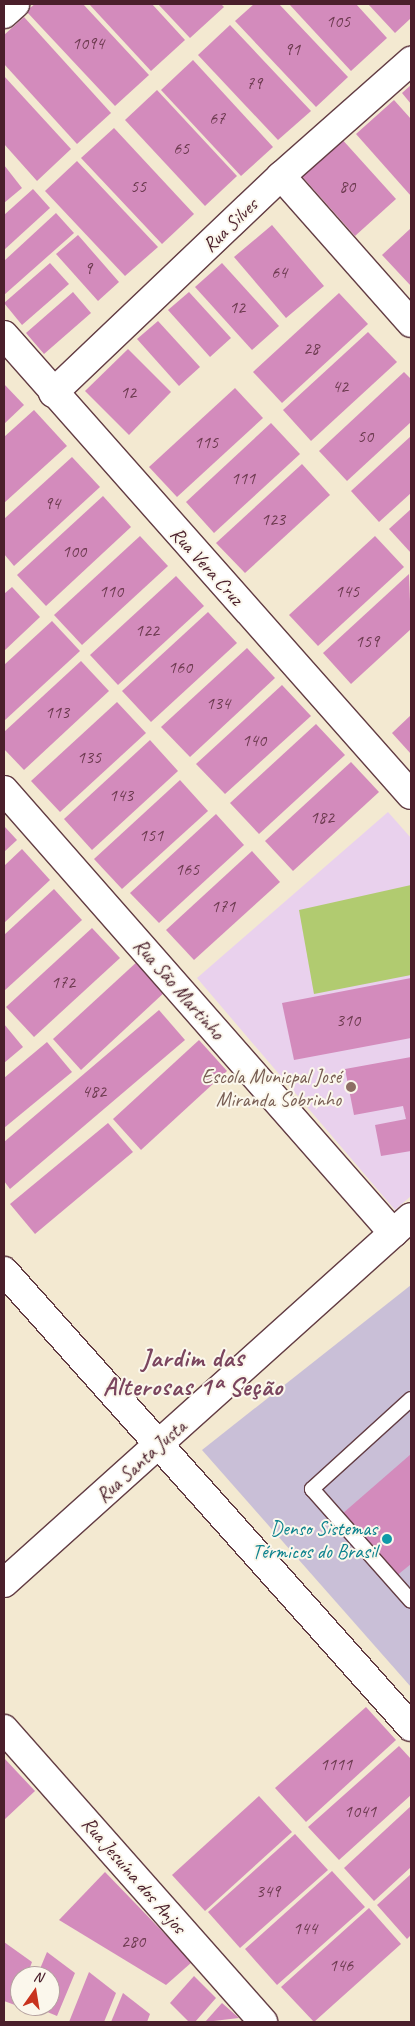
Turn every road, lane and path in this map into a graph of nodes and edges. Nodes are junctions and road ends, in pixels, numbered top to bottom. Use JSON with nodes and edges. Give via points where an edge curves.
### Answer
{"nodes":[{"id":1,"x":14,"y":4,"type":"edge"},
{"id":2,"x":4,"y":14,"type":"edge"},
{"id":3,"x":411,"y":61,"type":"edge"},
{"id":4,"x":281,"y":176,"type":"junction"},
{"id":5,"x":411,"y":323,"type":"edge"},
{"id":6,"x":4,"y":335,"type":"edge"},
{"id":7,"x":53,"y":393,"type":"junction"},
{"id":8,"x":4,"y":790,"type":"edge"},
{"id":9,"x":411,"y":795,"type":"edge"},
{"id":10,"x":402,"y":1225,"type":"edge"},
{"id":11,"x":4,"y":1271,"type":"edge"},
{"id":12,"x":411,"y":1399,"type":"edge"},
{"id":13,"x":159,"y":1445,"type":"junction"},
{"id":14,"x":4,"y":1583,"type":"edge"},
{"id":15,"x":411,"y":1601,"type":"edge"},
{"id":16,"x":411,"y":1727,"type":"edge"},
{"id":17,"x":4,"y":1729,"type":"edge"},
{"id":18,"x":263,"y":2022,"type":"edge"}],
"edges":[{"from":1,"to":2,"type":"street"},
{"from":3,"to":4,"type":"street","name":"Rua Silves"},
{"from":4,"to":5,"type":"street"},
{"from":4,"to":7,"type":"street","name":"Rua Silves"},
{"from":6,"to":7,"type":"street","name":"Rua Vera Cruz"},
{"from":7,"to":9,"type":"street","name":"Rua Vera Cruz"},
{"from":8,"to":10,"type":"street","name":"Rua São Martinho"},
{"from":10,"to":13,"type":"street","name":"Rua Santa Justa"},
{"from":11,"to":13,"type":"street"},
{"from":12,"to":15,"type":"lane","via":[[312,1489]]},
{"from":13,"to":14,"type":"street","name":"Rua Santa Justa"},
{"from":13,"to":16,"type":"street"},
{"from":17,"to":18,"type":"street","name":"Rua Jesuína dos Anjos"}]}
